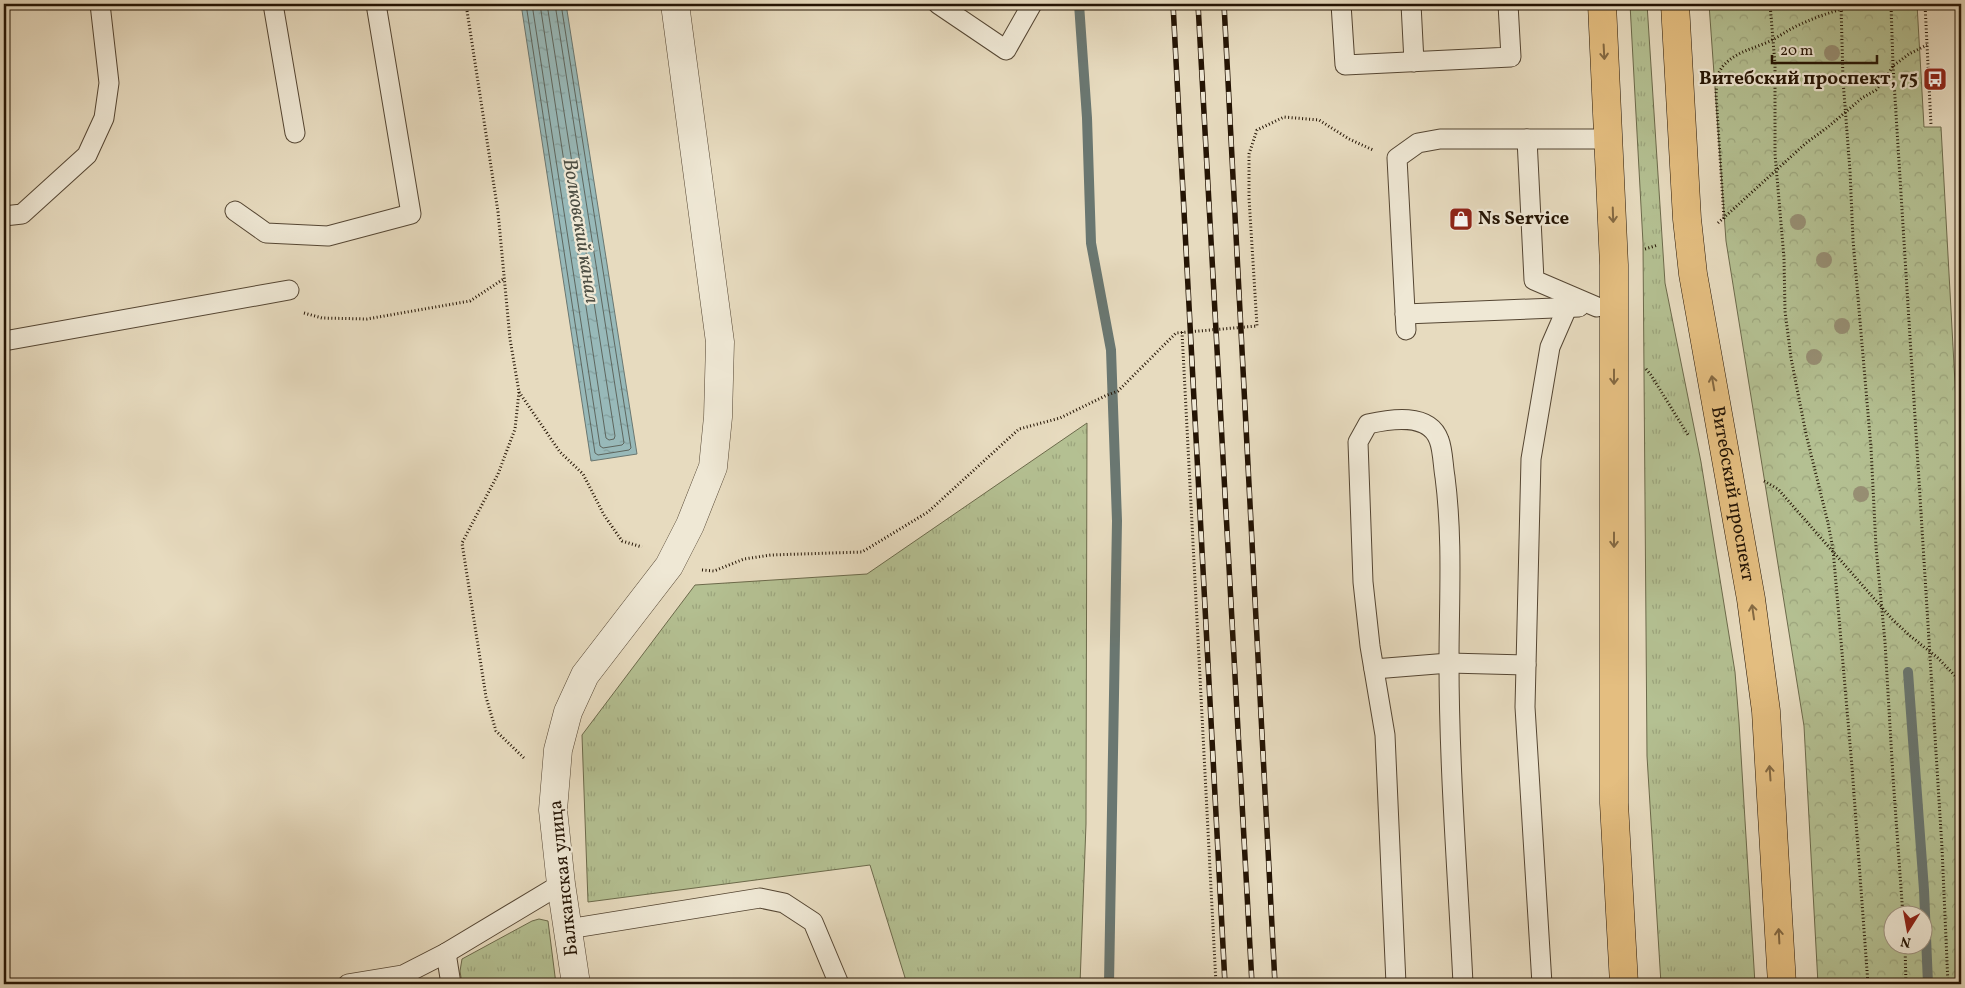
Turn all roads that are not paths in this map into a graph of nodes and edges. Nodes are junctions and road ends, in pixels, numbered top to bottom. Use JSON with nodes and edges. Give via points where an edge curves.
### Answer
{"nodes":[{"id":1,"x":100,"y":4,"type":"edge"},
{"id":2,"x":273,"y":4,"type":"edge"},
{"id":3,"x":376,"y":4,"type":"edge"},
{"id":4,"x":674,"y":4,"type":"edge"},
{"id":5,"x":938,"y":4,"type":"edge"},
{"id":6,"x":1032,"y":4,"type":"edge"},
{"id":7,"x":1341,"y":4,"type":"edge"},
{"id":8,"x":1411,"y":4,"type":"edge"},
{"id":9,"x":1508,"y":4,"type":"edge"},
{"id":10,"x":1602,"y":4,"type":"edge"},
{"id":11,"x":1675,"y":4,"type":"edge"},
{"id":12,"x":1414,"y":62,"type":"junction"},
{"id":13,"x":295,"y":133,"type":"dead end"},
{"id":14,"x":1527,"y":139,"type":"junction"},
{"id":15,"x":1609,"y":139,"type":"junction"},
{"id":16,"x":235,"y":211,"type":"dead end"},
{"id":17,"x":4,"y":216,"type":"edge"},
{"id":18,"x":1534,"y":280,"type":"junction"},
{"id":19,"x":289,"y":290,"type":"road end"},
{"id":20,"x":1606,"y":307,"type":"junction"},
{"id":21,"x":1568,"y":308,"type":"junction"},
{"id":22,"x":1535,"y":309,"type":"junction"},
{"id":23,"x":4,"y":341,"type":"edge"},
{"id":24,"x":1449,"y":663,"type":"junction"},
{"id":25,"x":1526,"y":665,"type":"junction"},
{"id":26,"x":1374,"y":669,"type":"junction"},
{"id":27,"x":561,"y":884,"type":"junction"},
{"id":28,"x":568,"y":929,"type":"junction"},
{"id":29,"x":446,"y":953,"type":"junction"},
{"id":30,"x":348,"y":984,"type":"edge"},
{"id":31,"x":451,"y":984,"type":"edge"},
{"id":32,"x":576,"y":984,"type":"edge"},
{"id":33,"x":839,"y":984,"type":"edge"},
{"id":34,"x":1396,"y":984,"type":"edge"},
{"id":35,"x":1463,"y":984,"type":"edge"},
{"id":36,"x":1542,"y":984,"type":"edge"},
{"id":37,"x":1624,"y":984,"type":"edge"},
{"id":38,"x":1782,"y":984,"type":"edge"}],
"edges":[{"from":1,"to":17,"type":"lane","via":[[109,83],[104,118],[87,156],[22,214]]},
{"from":2,"to":13,"type":"lane"},
{"from":3,"to":16,"type":"lane","via":[[411,214],[328,236],[266,233]]},
{"from":4,"to":27,"type":"street","name":"Балканская улица","via":[[720,342],[713,467],[672,561],[584,675],[568,712],[558,750],[553,810]]},
{"from":5,"to":6,"type":"lane","via":[[1006,50]]},
{"from":7,"to":12,"type":"lane","via":[[1344,65]]},
{"from":8,"to":12,"type":"lane"},
{"from":9,"to":12,"type":"lane","via":[[1511,57]]},
{"from":10,"to":15,"type":"main road","one_way":true},
{"from":38,"to":11,"type":"main road","name":"Витебский проспект","one_way":true,"via":[[1763,684],[1695,284]]},
{"from":14,"to":15,"type":"lane"},
{"from":14,"to":18,"type":"lane"},
{"from":14,"to":22,"type":"lane","via":[[1440,139],[1418,143],[1397,158],[1406,322]]},
{"from":15,"to":20,"type":"main road","one_way":true,"via":[[1614,265]]},
{"from":18,"to":20,"type":"lane"},
{"from":18,"to":22,"type":"lane"},
{"from":19,"to":23,"type":"lane"},
{"from":20,"to":21,"type":"lane"},
{"from":20,"to":37,"type":"main road","one_way":true,"via":[[1614,803]]},
{"from":21,"to":22,"type":"lane"},
{"from":21,"to":25,"type":"lane","via":[[1550,346],[1531,459]]},
{"from":24,"to":25,"type":"lane"},
{"from":24,"to":26,"type":"lane"},
{"from":24,"to":26,"type":"lane","via":[[1450,517],[1439,439],[1429,426],[1411,419],[1390,419],[1368,424],[1358,442],[1363,582]]},
{"from":24,"to":35,"type":"lane","via":[[1452,796]]},
{"from":25,"to":36,"type":"lane","via":[[1525,706]]},
{"from":26,"to":34,"type":"lane","via":[[1385,735]]},
{"from":27,"to":28,"type":"street","name":"Балканская улица"},
{"from":27,"to":29,"type":"lane"},
{"from":28,"to":32,"type":"street","name":"Балканская улица"},
{"from":28,"to":33,"type":"lane","via":[[760,898],[784,902],[813,922]]},
{"from":29,"to":30,"type":"lane","via":[[404,975]]},
{"from":29,"to":31,"type":"lane"}]}
